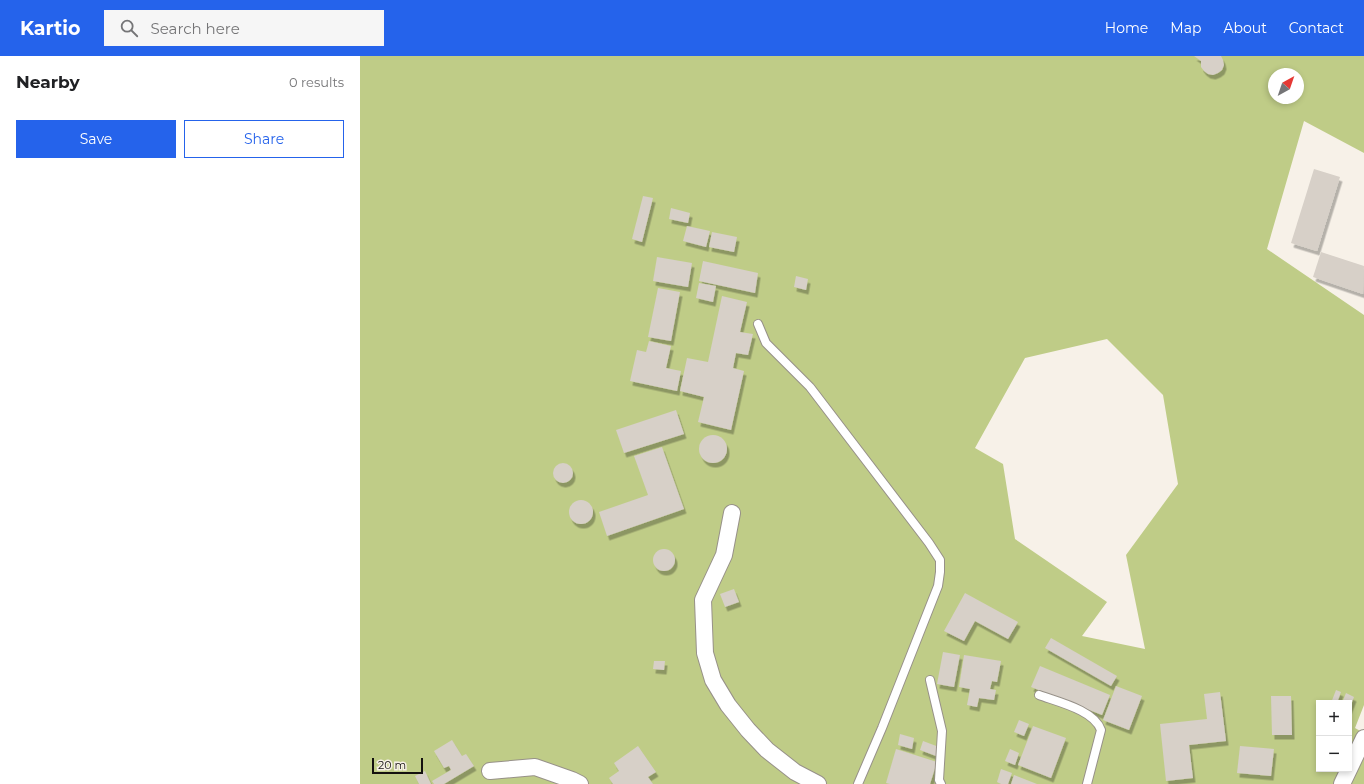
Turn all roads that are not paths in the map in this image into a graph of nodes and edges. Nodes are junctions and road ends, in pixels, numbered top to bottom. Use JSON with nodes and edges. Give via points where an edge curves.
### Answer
{"nodes":[{"id":1,"x":758,"y":324,"type":"dead end"},
{"id":2,"x":732,"y":513,"type":"dead end"},
{"id":3,"x":930,"y":680,"type":"dead end"},
{"id":4,"x":1039,"y":695,"type":"dead end"},
{"id":5,"x":1364,"y":738,"type":"edge"},
{"id":6,"x":490,"y":771,"type":"dead end"},
{"id":7,"x":580,"y":784,"type":"edge"},
{"id":8,"x":818,"y":784,"type":"edge"},
{"id":9,"x":858,"y":784,"type":"edge"},
{"id":10,"x":941,"y":784,"type":"edge"},
{"id":11,"x":1088,"y":784,"type":"edge"},
{"id":12,"x":1342,"y":784,"type":"edge"}],
"edges":[{"from":1,"to":9,"type":"lane","via":[[766,343],[810,387],[940,560],[938,586]]},
{"from":2,"to":8,"type":"street","via":[[724,555],[703,600],[705,652],[713,680],[728,705],[767,750],[795,772]]},
{"from":3,"to":10,"type":"lane","via":[[942,731],[939,780]]},
{"from":4,"to":11,"type":"lane","via":[[1087,714],[1099,724],[1101,730]]},
{"from":5,"to":12,"type":"street"},
{"from":6,"to":7,"type":"street","via":[[535,767]]}]}
